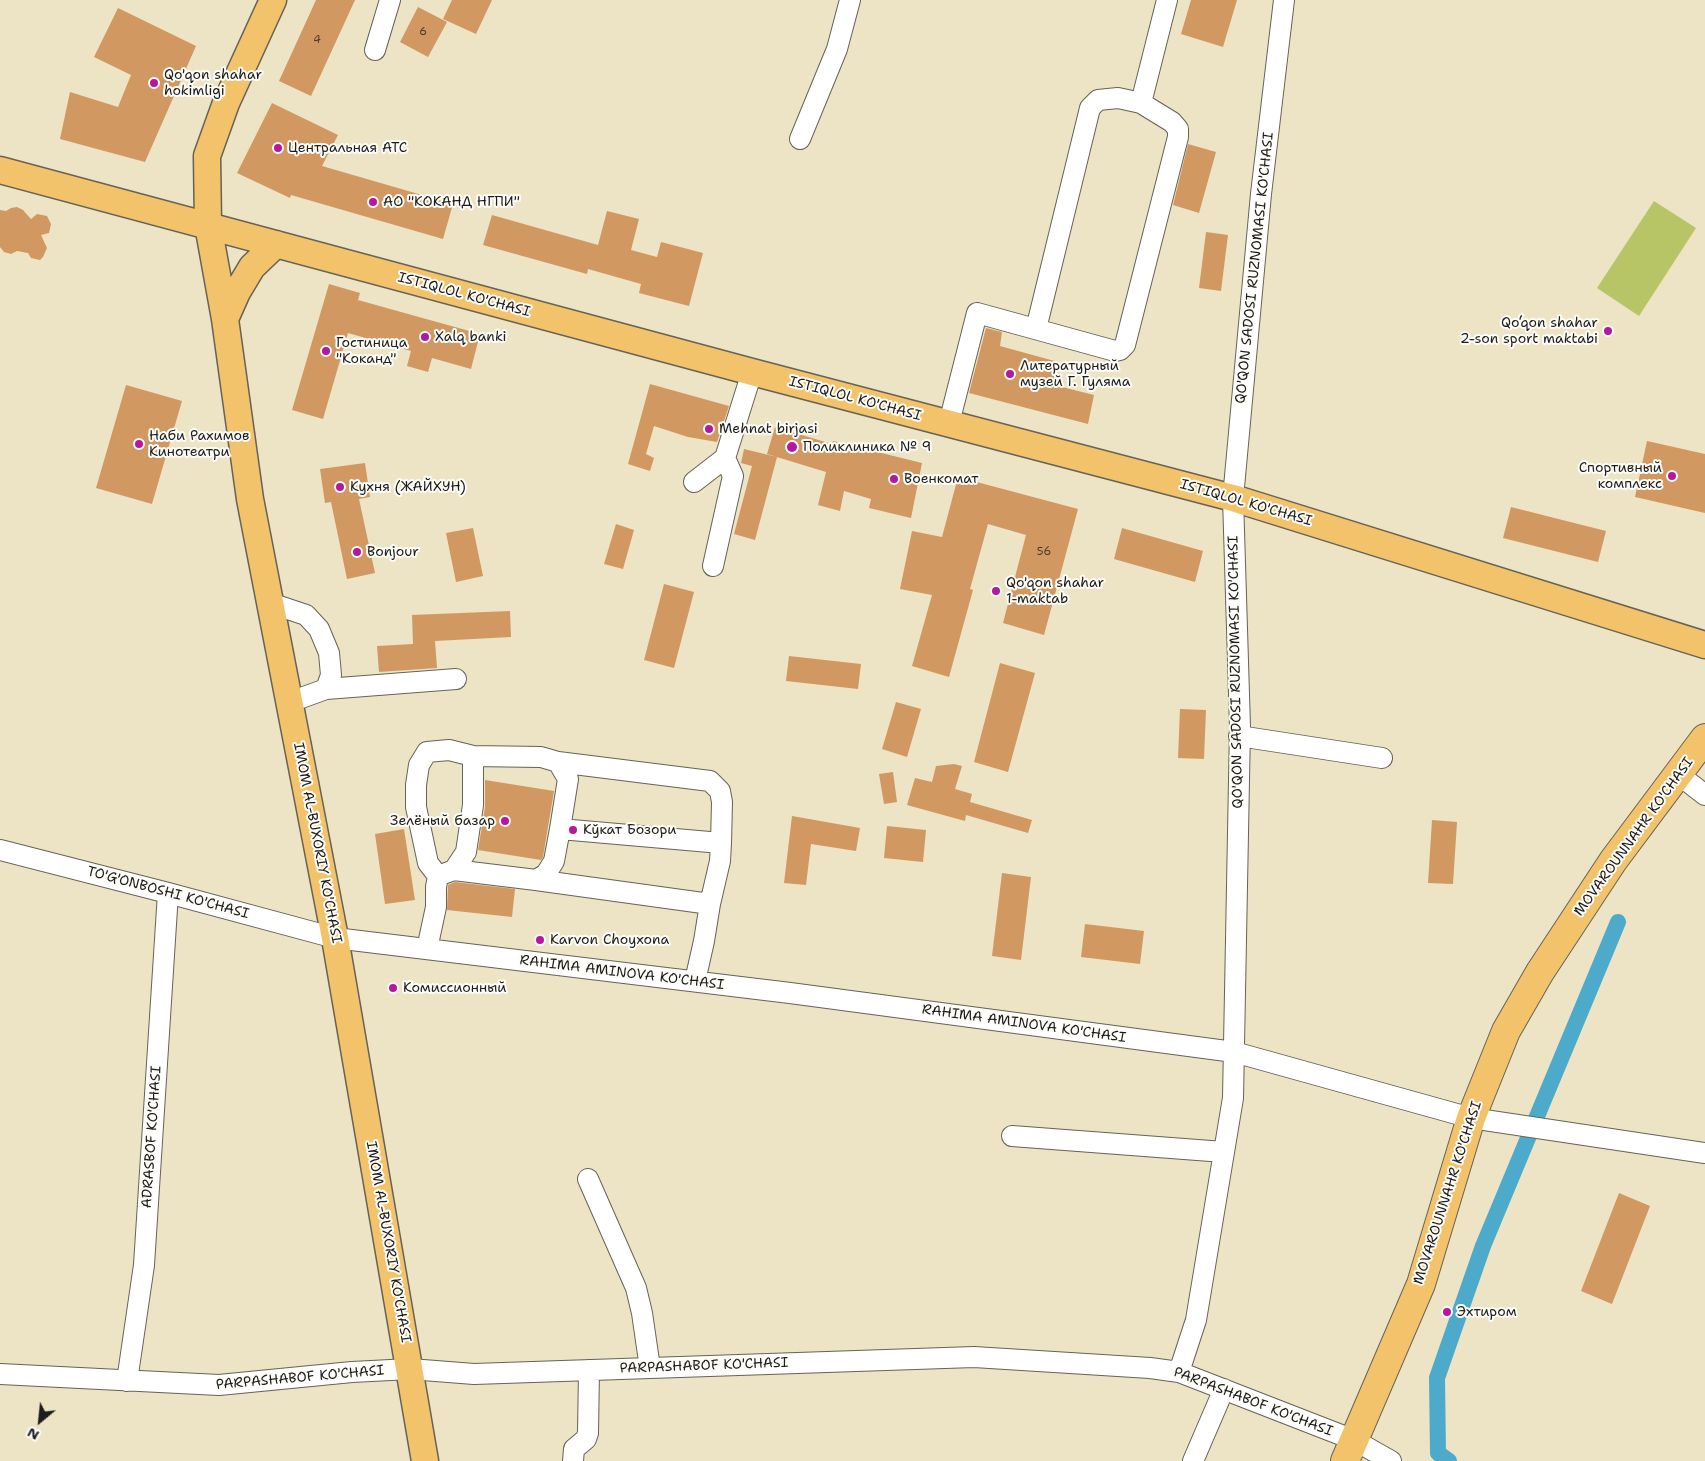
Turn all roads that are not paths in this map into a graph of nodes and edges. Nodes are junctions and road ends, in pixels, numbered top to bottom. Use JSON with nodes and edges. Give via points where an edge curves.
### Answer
{"nodes":[{"id":1,"x":272,"y":0,"type":"edge"},
{"id":2,"x":390,"y":0,"type":"edge"},
{"id":3,"x":850,"y":0,"type":"edge"},
{"id":4,"x":1167,"y":0,"type":"edge"},
{"id":5,"x":1284,"y":0,"type":"edge"},
{"id":6,"x":375,"y":50,"type":"dead end"},
{"id":7,"x":1141,"y":102,"type":"junction"},
{"id":8,"x":800,"y":139,"type":"dead end"},
{"id":9,"x":0,"y":170,"type":"edge"},
{"id":10,"x":208,"y":225,"type":"junction"},
{"id":11,"x":276,"y":244,"type":"junction"},
{"id":12,"x":225,"y":319,"type":"junction"},
{"id":13,"x":1036,"y":329,"type":"junction"},
{"id":14,"x":752,"y":372,"type":"junction"},
{"id":15,"x":949,"y":423,"type":"junction"},
{"id":16,"x":725,"y":458,"type":"junction"},
{"id":17,"x":694,"y":482,"type":"dead end"},
{"id":18,"x":1233,"y":498,"type":"junction"},
{"id":19,"x":713,"y":566,"type":"dead end"},
{"id":20,"x":270,"y":603,"type":"junction"},
{"id":21,"x":1705,"y":645,"type":"edge"},
{"id":22,"x":456,"y":679,"type":"dead end"},
{"id":23,"x":326,"y":689,"type":"junction"},
{"id":24,"x":290,"y":702,"type":"junction"},
{"id":25,"x":1239,"y":736,"type":"junction"},
{"id":26,"x":1705,"y":738,"type":"edge"},
{"id":27,"x":473,"y":756,"type":"junction"},
{"id":28,"x":1382,"y":758,"type":"dead end"},
{"id":29,"x":558,"y":762,"type":"junction"},
{"id":30,"x":1678,"y":774,"type":"junction"},
{"id":31,"x":1705,"y":795,"type":"edge"},
{"id":32,"x":560,"y":828,"type":"junction"},
{"id":33,"x":721,"y":843,"type":"junction"},
{"id":34,"x":0,"y":850,"type":"edge"},
{"id":35,"x":446,"y":873,"type":"junction"},
{"id":36,"x":536,"y":880,"type":"junction"},
{"id":37,"x":168,"y":893,"type":"junction"},
{"id":38,"x":710,"y":904,"type":"junction"},
{"id":39,"x":335,"y":938,"type":"junction"},
{"id":40,"x":427,"y":949,"type":"junction"},
{"id":41,"x":695,"y":981,"type":"junction"},
{"id":42,"x":1234,"y":1052,"type":"junction"},
{"id":43,"x":1470,"y":1118,"type":"junction"},
{"id":44,"x":1012,"y":1136,"type":"dead end"},
{"id":45,"x":1224,"y":1152,"type":"junction"},
{"id":46,"x":1705,"y":1153,"type":"edge"},
{"id":47,"x":588,"y":1179,"type":"dead end"},
{"id":48,"x":650,"y":1368,"type":"junction"},
{"id":49,"x":410,"y":1369,"type":"junction"},
{"id":50,"x":590,"y":1370,"type":"junction"},
{"id":51,"x":1179,"y":1372,"type":"junction"},
{"id":52,"x":0,"y":1374,"type":"edge"},
{"id":53,"x":127,"y":1381,"type":"junction"},
{"id":54,"x":1224,"y":1389,"type":"junction"},
{"id":55,"x":1349,"y":1451,"type":"edge"},
{"id":56,"x":426,"y":1461,"type":"edge"},
{"id":57,"x":573,"y":1461,"type":"edge"},
{"id":58,"x":1193,"y":1461,"type":"edge"},
{"id":59,"x":1391,"y":1461,"type":"edge"}],
"edges":[{"from":1,"to":10,"type":"main road","name":"IMOM AL-BUXORIY KO'CHASI","via":[[206,156]]},
{"from":2,"to":6,"type":"street"},
{"from":3,"to":8,"type":"street","via":[[837,49]]},
{"from":4,"to":7,"type":"street"},
{"from":5,"to":18,"type":"street","name":"QO'QON SADOSI RUZNOMASI KO'CHASI","via":[[1261,194]]},
{"from":7,"to":13,"type":"street","via":[[1118,98],[1098,100],[1090,108]]},
{"from":7,"to":13,"type":"street","via":[[1172,122],[1178,130],[1178,137],[1124,345],[1115,351]]},
{"from":9,"to":10,"type":"main road","name":"ISTIQLOL KO'CHASI"},
{"from":10,"to":11,"type":"main road","name":"ISTIQLOL KO'CHASI"},
{"from":10,"to":12,"type":"main road","name":"IMOM AL-BUXORIY KO'CHASI"},
{"from":11,"to":12,"type":"main road","via":[[252,267]]},
{"from":11,"to":14,"type":"main road","name":"ISTIQLOL KO'CHASI"},
{"from":12,"to":20,"type":"main road","name":"IMOM AL-BUXORIY KO'CHASI","via":[[250,499]]},
{"from":13,"to":15,"type":"street","via":[[977,313]]},
{"from":14,"to":15,"type":"main road","name":"ISTIQLOL KO'CHASI"},
{"from":14,"to":16,"type":"street"},
{"from":15,"to":18,"type":"main road","name":"ISTIQLOL KO'CHASI"},
{"from":16,"to":17,"type":"street"},
{"from":16,"to":19,"type":"street","via":[[733,476]]},
{"from":18,"to":21,"type":"main road","name":"ISTIQLOL KO'CHASI"},
{"from":18,"to":25,"type":"street","name":"QO'QON SADOSI RUZNOMASI KO'CHASI"},
{"from":20,"to":23,"type":"street","via":[[306,615],[319,629],[328,653],[331,675]]},
{"from":20,"to":24,"type":"main road","name":"IMOM AL-BUXORIY KO'CHASI"},
{"from":22,"to":23,"type":"street"},
{"from":23,"to":24,"type":"street"},
{"from":24,"to":39,"type":"main road","name":"IMOM AL-BUXORIY KO'CHASI"},
{"from":25,"to":28,"type":"street"},
{"from":25,"to":42,"type":"street","name":"QO'QON SADOSI RUZNOMASI KO'CHASI"},
{"from":26,"to":30,"type":"highway","name":"MOVAROUNNAHR KO'CHASI"},
{"from":27,"to":29,"type":"street","via":[[541,757]]},
{"from":27,"to":35,"type":"street","via":[[473,805],[466,852]]},
{"from":27,"to":35,"type":"street","via":[[449,750],[427,752],[419,765],[416,785],[418,814],[428,863]]},
{"from":29,"to":32,"type":"street","via":[[568,779]]},
{"from":29,"to":33,"type":"street","via":[[710,781],[720,790]]},
{"from":30,"to":31,"type":"street"},
{"from":30,"to":43,"type":"highway","name":"MOVAROUNNAHR KO'CHASI","via":[[1613,861],[1540,972],[1506,1031]]},
{"from":32,"to":33,"type":"street"},
{"from":32,"to":36,"type":"street","via":[[554,861],[546,874]]},
{"from":33,"to":38,"type":"street"},
{"from":34,"to":37,"type":"street","name":"TO'G'ONBOSHI KO'CHASI"},
{"from":35,"to":36,"type":"street"},
{"from":35,"to":40,"type":"street","via":[[436,886],[436,907]]},
{"from":36,"to":38,"type":"street"},
{"from":37,"to":39,"type":"street","name":"TO'G'ONBOSHI KO'CHASI"},
{"from":37,"to":53,"type":"street","name":"ADRASBOF KO'CHASI","via":[[144,1265]]},
{"from":38,"to":41,"type":"street"},
{"from":39,"to":40,"type":"street","name":"RAHIMA AMINOVA KO'CHASI"},
{"from":39,"to":49,"type":"main road","name":"IMOM AL-BUXORIY KO'CHASI"},
{"from":40,"to":41,"type":"street","name":"RAHIMA AMINOVA KO'CHASI"},
{"from":41,"to":42,"type":"street","name":"RAHIMA AMINOVA KO'CHASI"},
{"from":42,"to":43,"type":"street","name":"RAHIMA AMINOVA KO'CHASI"},
{"from":42,"to":45,"type":"street","name":"QO'QON SADOSI RUZNOMASI KO'CHASI","via":[[1233,1098]]},
{"from":43,"to":46,"type":"street","name":"RAHIMA AMINOVA KO'CHASI"},
{"from":43,"to":55,"type":"highway","name":"MOVAROUNNAHR KO'CHASI","via":[[1421,1284]]},
{"from":44,"to":45,"type":"street"},
{"from":45,"to":51,"type":"street","name":"QO'QON SADOSI RUZNOMASI KO'CHASI","via":[[1196,1320]]},
{"from":47,"to":48,"type":"street","via":[[636,1288]]},
{"from":48,"to":50,"type":"street","name":"PARPASHABOF KO'CHASI"},
{"from":48,"to":51,"type":"street","name":"PARPASHABOF KO'CHASI","via":[[974,1357]]},
{"from":49,"to":50,"type":"street","name":"PARPASHABOF KO'CHASI","via":[[474,1374]]},
{"from":49,"to":53,"type":"street","name":"PARPASHABOF KO'CHASI","via":[[219,1385]]},
{"from":49,"to":56,"type":"main road","name":"IMOM AL-BUXORIY KO'CHASI"},
{"from":50,"to":57,"type":"street","via":[[588,1432],[586,1439],[574,1449]]},
{"from":51,"to":54,"type":"street","name":"PARPASHABOF KO'CHASI"},
{"from":52,"to":53,"type":"street","name":"PARPASHABOF KO'CHASI"},
{"from":54,"to":55,"type":"street","name":"PARPASHABOF KO'CHASI"},
{"from":54,"to":58,"type":"street"},
{"from":55,"to":59,"type":"street","name":"PARPASHABOF KO'CHASI"}]}
